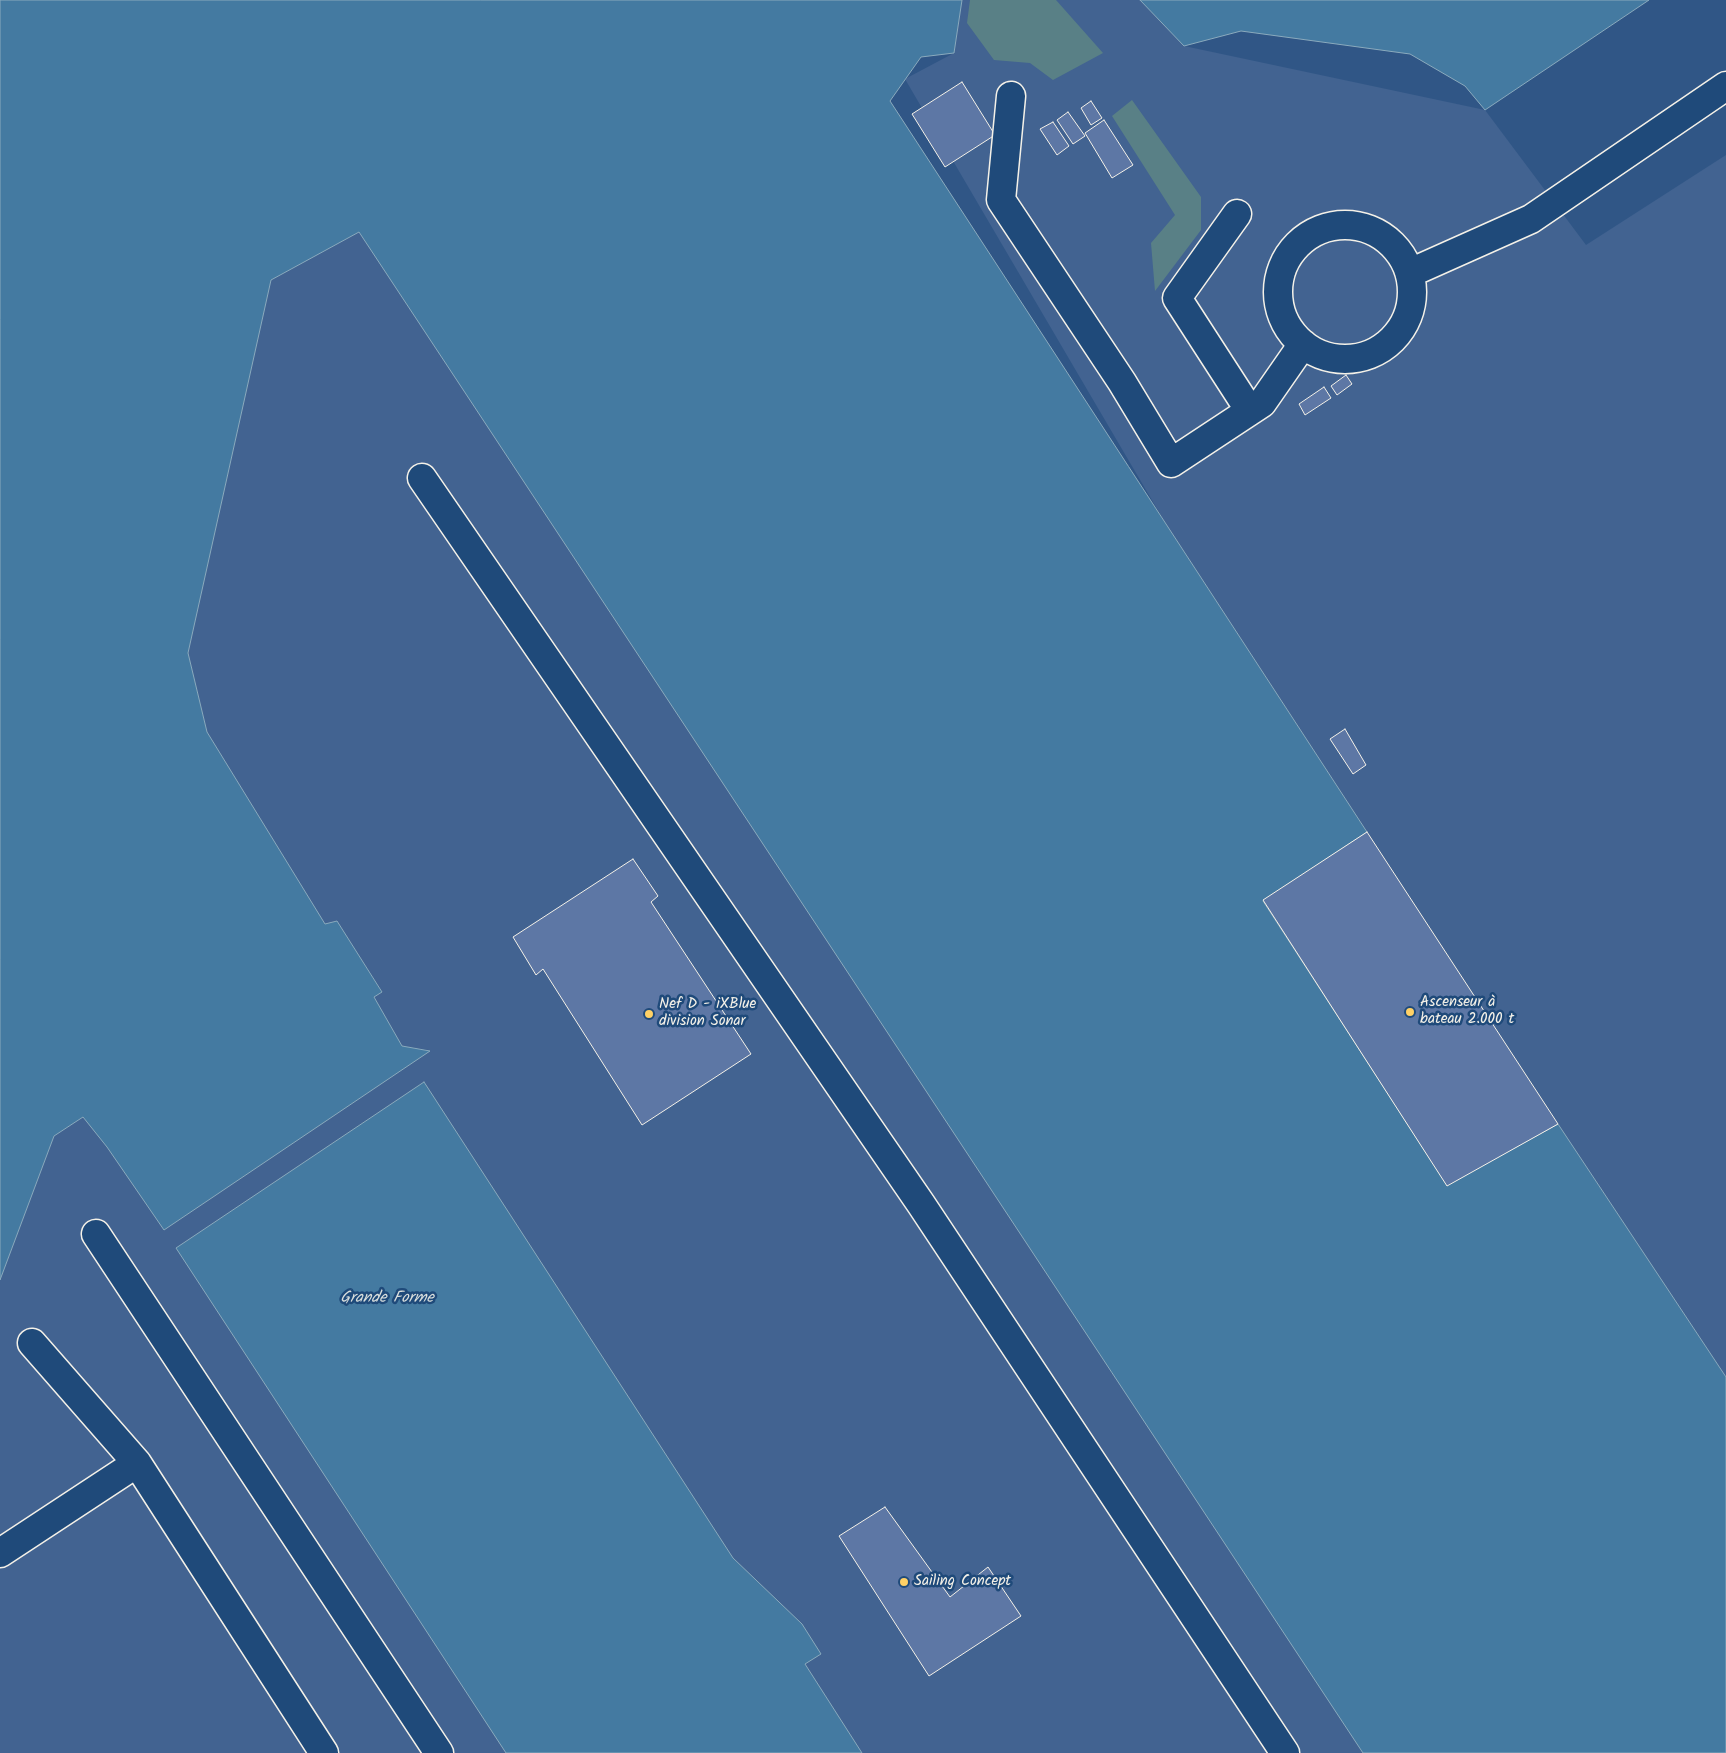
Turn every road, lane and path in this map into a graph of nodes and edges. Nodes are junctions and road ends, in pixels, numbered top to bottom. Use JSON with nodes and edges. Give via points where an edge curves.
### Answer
{"nodes":[{"id":1,"x":1726,"y":86,"type":"edge"},
{"id":2,"x":1012,"y":96,"type":"dead end"},
{"id":3,"x":1237,"y":214,"type":"dead end"},
{"id":4,"x":1410,"y":273,"type":"junction"},
{"id":5,"x":1302,"y":344,"type":"junction"},
{"id":6,"x":1250,"y":411,"type":"junction"},
{"id":7,"x":422,"y":478,"type":"dead end"},
{"id":8,"x":96,"y":1234,"type":"dead end"},
{"id":9,"x":32,"y":1343,"type":"dead end"},
{"id":10,"x":137,"y":1463,"type":"junction"},
{"id":11,"x":0,"y":1553,"type":"edge"},
{"id":12,"x":324,"y":1753,"type":"edge"},
{"id":13,"x":439,"y":1753,"type":"edge"},
{"id":14,"x":1285,"y":1753,"type":"edge"}],
"edges":[{"from":1,"to":4,"type":"lane","via":[[1531,219]]},
{"from":2,"to":6,"type":"lane","via":[[1001,200],[1122,382],[1171,463]]},
{"from":3,"to":6,"type":"lane","via":[[1177,298]]},
{"from":4,"to":5,"type":"lane","via":[[1412,294],[1408,315],[1398,334],[1382,348],[1363,357],[1342,359],[1321,355]]},
{"from":4,"to":5,"type":"lane","via":[[1400,253],[1384,236],[1363,227],[1341,225],[1318,230],[1300,242],[1286,261],[1279,282],[1279,306],[1288,327]]},
{"from":5,"to":6,"type":"lane","via":[[1262,403]]},
{"from":7,"to":14,"type":"lane","via":[[915,1196]]},
{"from":8,"to":13,"type":"lane"},
{"from":9,"to":10,"type":"lane"},
{"from":10,"to":11,"type":"lane"},
{"from":10,"to":12,"type":"lane"}]}
